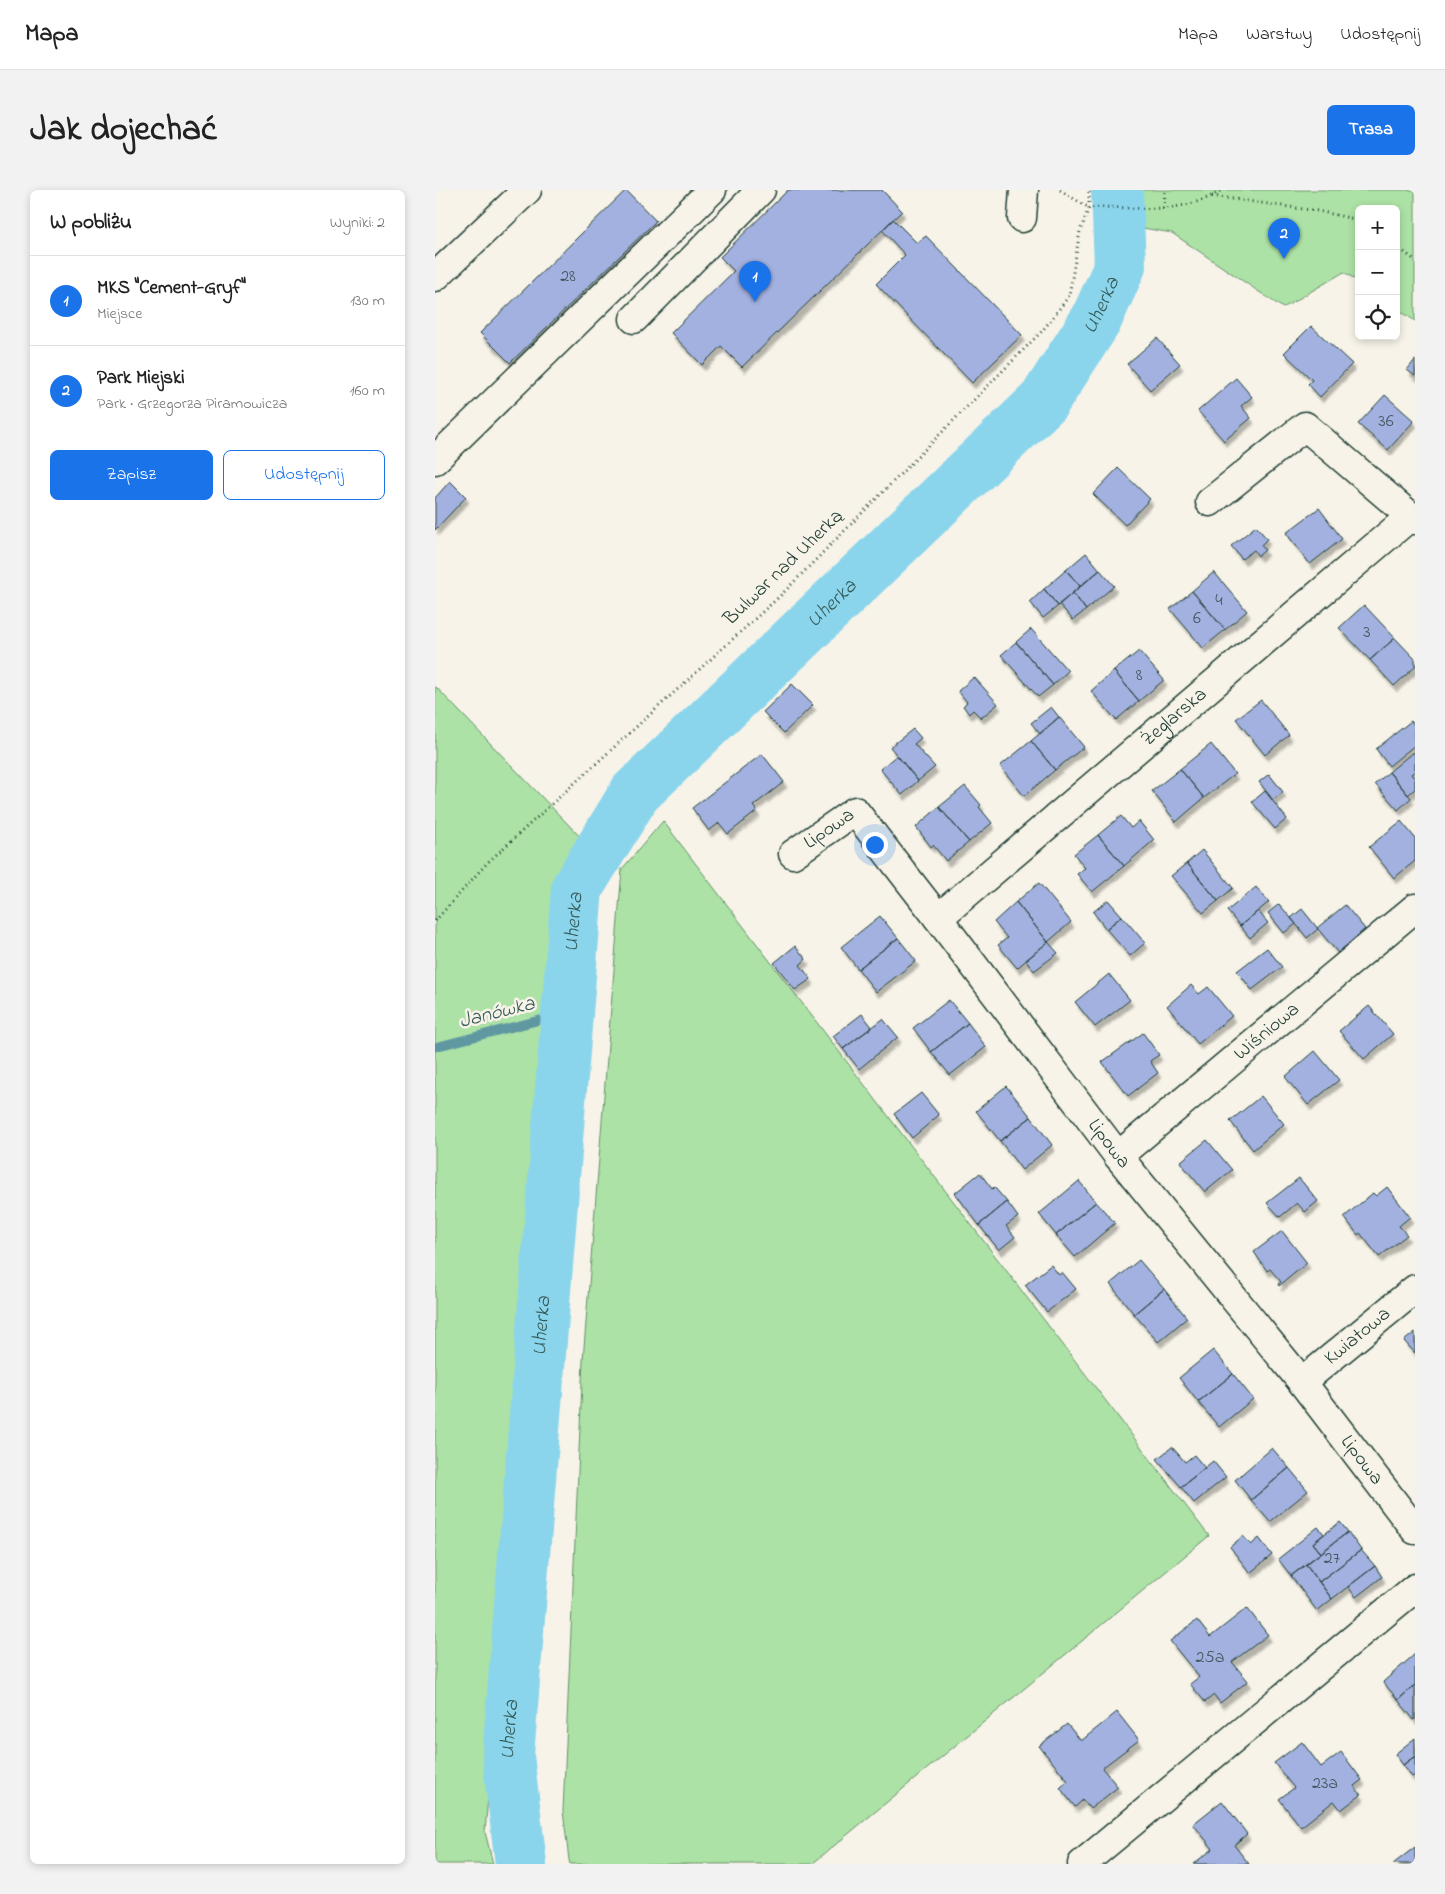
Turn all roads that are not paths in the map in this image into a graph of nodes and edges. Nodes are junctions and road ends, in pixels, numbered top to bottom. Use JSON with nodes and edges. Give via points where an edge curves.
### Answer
{"nodes":[{"id":1,"x":527,"y":190,"type":"edge"},
{"id":2,"x":711,"y":190,"type":"edge"},
{"id":3,"x":761,"y":190,"type":"edge"},
{"id":4,"x":1024,"y":190,"type":"edge"},
{"id":5,"x":1022,"y":218,"type":"dead end"},
{"id":6,"x":435,"y":277,"type":"edge"},
{"id":7,"x":634,"y":319,"type":"dead end"},
{"id":8,"x":435,"y":460,"type":"edge"},
{"id":9,"x":1210,"y":502,"type":"dead end"},
{"id":10,"x":1413,"y":518,"type":"edge"},
{"id":11,"x":793,"y":854,"type":"dead end"},
{"id":12,"x":1415,"y":908,"type":"edge"},
{"id":13,"x":939,"y":918,"type":"junction"},
{"id":14,"x":1119,"y":1156,"type":"junction"},
{"id":15,"x":1415,"y":1289,"type":"edge"},
{"id":16,"x":1302,"y":1382,"type":"junction"},
{"id":17,"x":1415,"y":1530,"type":"edge"},
{"id":18,"x":1415,"y":1588,"type":"edge"},
{"id":19,"x":1082,"y":1864,"type":"edge"}],
"edges":[{"from":1,"to":6,"type":"street"},
{"from":2,"to":8,"type":"street"},
{"from":3,"to":7,"type":"street"},
{"from":4,"to":5,"type":"street"},
{"from":9,"to":10,"type":"street","via":[[1305,426]]},
{"from":10,"to":13,"type":"street","name":"Żeglarska"},
{"from":11,"to":13,"type":"street","name":"Lipowa","via":[[855,811]]},
{"from":12,"to":14,"type":"street","name":"Wiśniowa"},
{"from":13,"to":14,"type":"street","name":"Lipowa"},
{"from":14,"to":16,"type":"street","name":"Lipowa"},
{"from":15,"to":16,"type":"street","name":"Kwiatowa"},
{"from":16,"to":17,"type":"street","name":"Lipowa"},
{"from":18,"to":19,"type":"street"}]}
